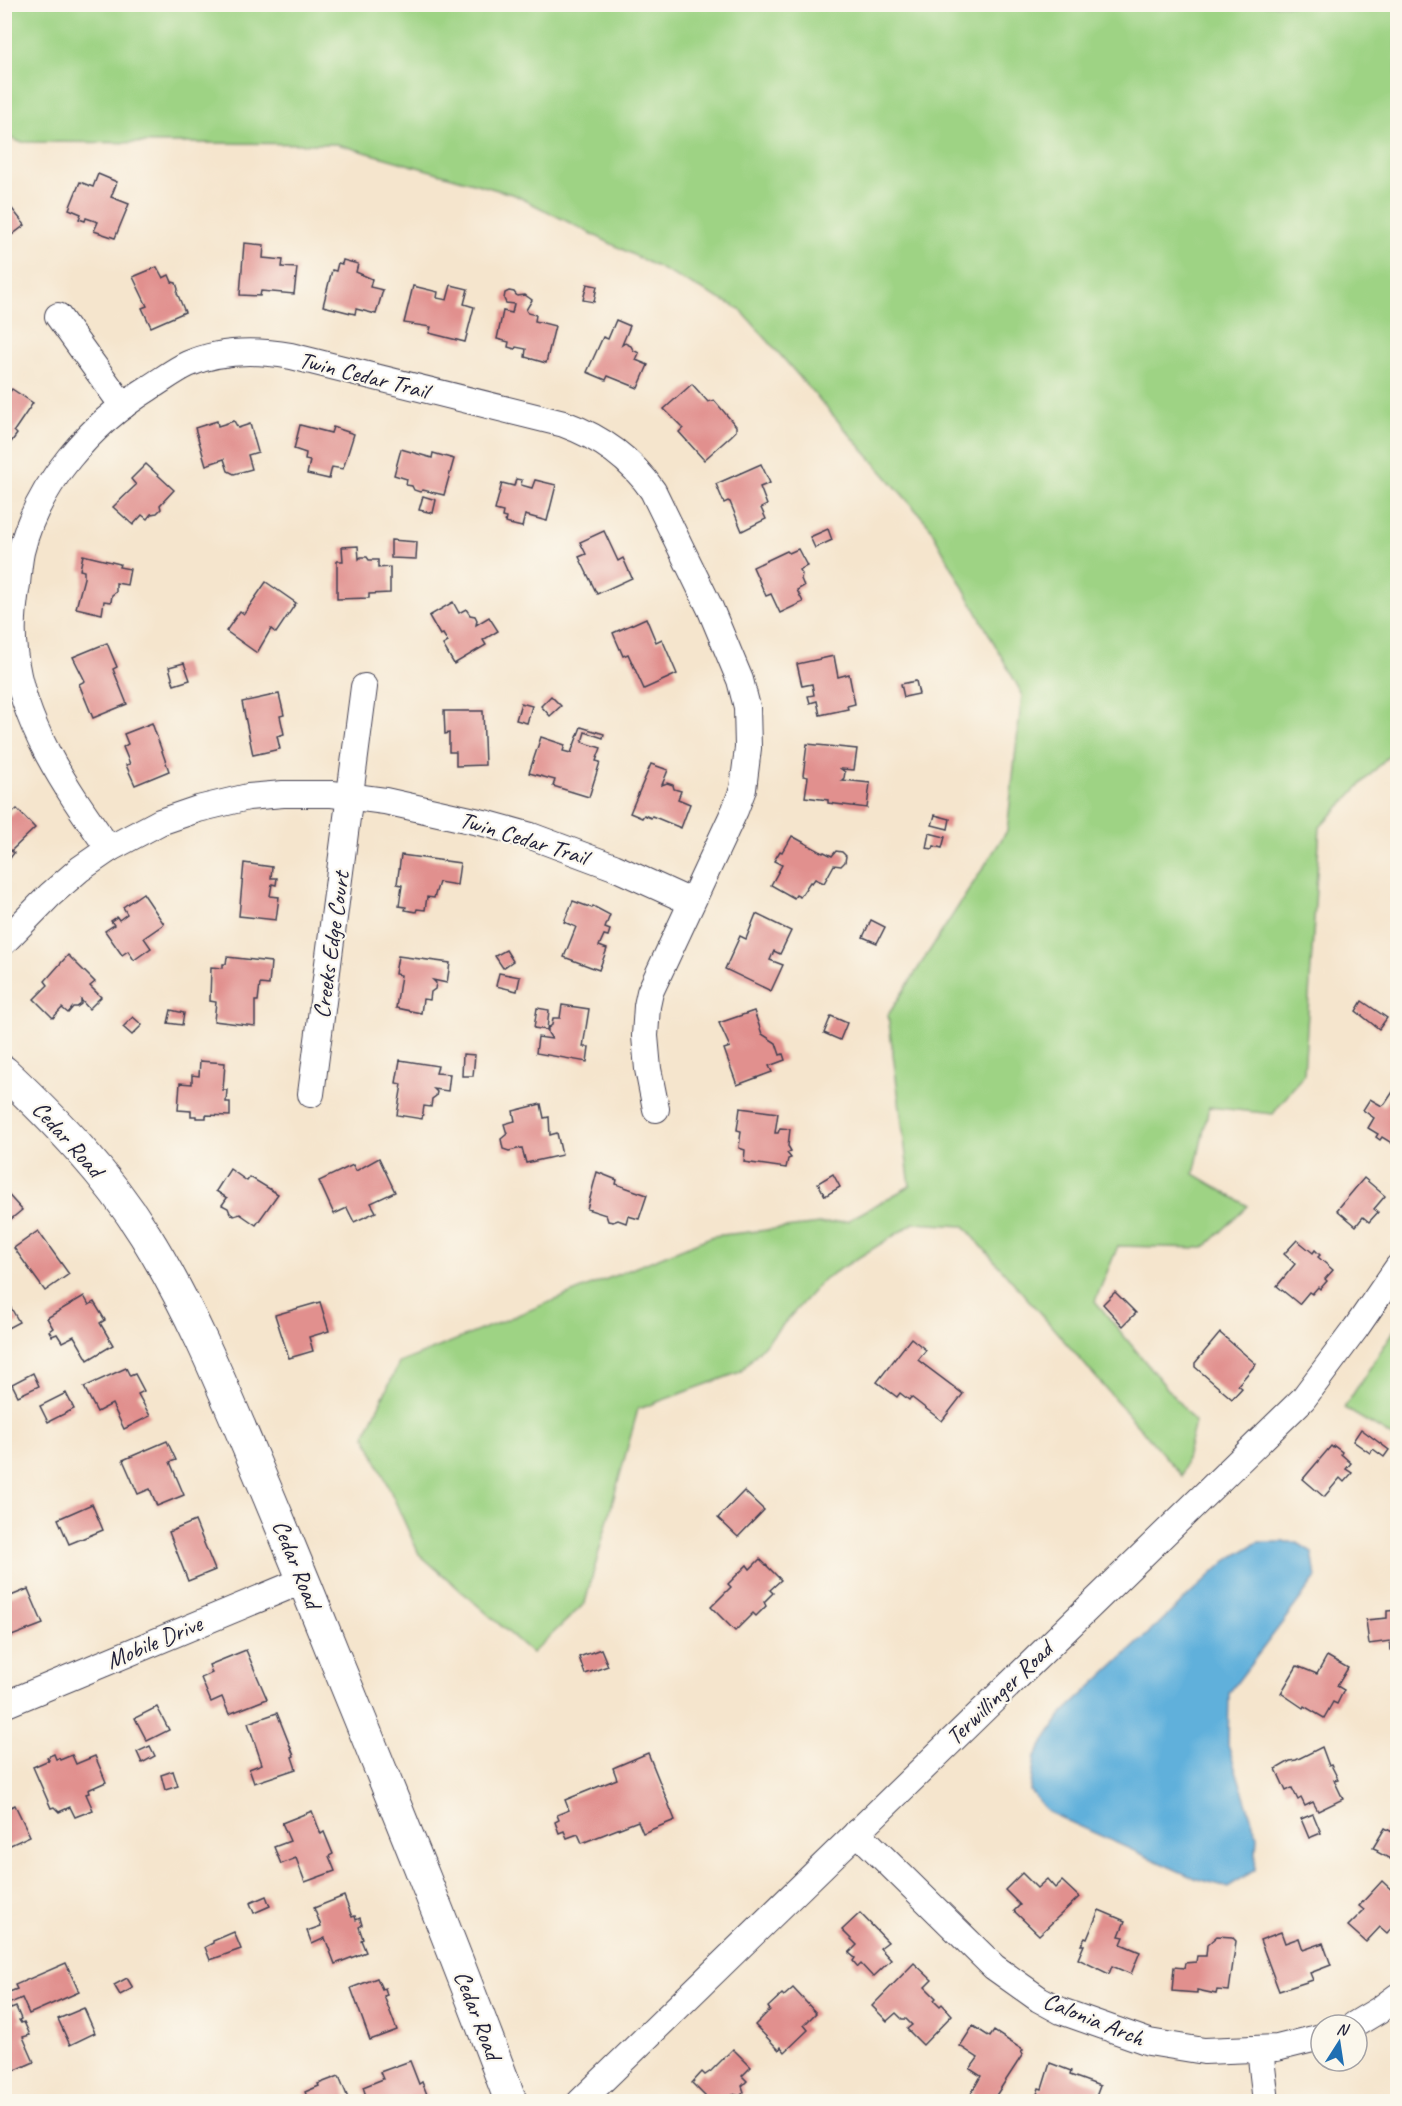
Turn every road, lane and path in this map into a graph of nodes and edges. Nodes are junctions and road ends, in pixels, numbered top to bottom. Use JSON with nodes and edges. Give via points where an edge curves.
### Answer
{"nodes":[{"id":1,"x":58,"y":316,"type":"dead end"},
{"id":2,"x":123,"y":406,"type":"junction"},
{"id":3,"x":8,"y":615,"type":"edge"},
{"id":4,"x":363,"y":687,"type":"dead end"},
{"id":5,"x":351,"y":796,"type":"junction"},
{"id":6,"x":109,"y":849,"type":"junction"},
{"id":7,"x":691,"y":902,"type":"junction"},
{"id":8,"x":4,"y":942,"type":"edge"},
{"id":9,"x":4,"y":1072,"type":"edge"},
{"id":10,"x":311,"y":1094,"type":"dead end"},
{"id":11,"x":656,"y":1109,"type":"dead end"},
{"id":12,"x":1398,"y":1267,"type":"edge"},
{"id":13,"x":304,"y":1581,"type":"junction"},
{"id":14,"x":4,"y":1705,"type":"edge"},
{"id":15,"x":857,"y":1832,"type":"junction"},
{"id":16,"x":1398,"y":1996,"type":"edge"},
{"id":17,"x":1369,"y":2016,"type":"edge"},
{"id":18,"x":1309,"y":2040,"type":"edge"},
{"id":19,"x":1260,"y":2049,"type":"junction"},
{"id":20,"x":511,"y":2102,"type":"edge"},
{"id":21,"x":580,"y":2102,"type":"edge"},
{"id":22,"x":1266,"y":2102,"type":"edge"}],
"edges":[{"from":1,"to":2,"type":"street"},
{"from":2,"to":3,"type":"street","name":"Twin Cedar Trail","via":[[71,454],[55,477],[21,551]]},
{"from":2,"to":7,"type":"street","name":"Twin Cedar Trail","via":[[189,364],[244,351],[278,354],[564,424],[586,432],[617,452],[653,492],[710,608],[747,707],[748,748],[742,789]]},
{"from":3,"to":6,"type":"street","name":"Twin Cedar Trail","via":[[28,713],[58,771]]},
{"from":4,"to":5,"type":"street","name":"Creeks Edge Court"},
{"from":5,"to":6,"type":"street","name":"Twin Cedar Trail","via":[[248,797],[160,822]]},
{"from":5,"to":7,"type":"street","name":"Twin Cedar Trail","via":[[437,812],[531,836]]},
{"from":5,"to":10,"type":"street","name":"Creeks Edge Court"},
{"from":6,"to":8,"type":"street","name":"Twin Cedar Trail","via":[[50,895]]},
{"from":7,"to":11,"type":"street","name":"Twin Cedar Trail","via":[[647,1006],[645,1036]]},
{"from":9,"to":13,"type":"street","name":"Cedar Road","via":[[72,1140],[121,1200],[178,1291],[207,1349]]},
{"from":12,"to":15,"type":"street","name":"Terwillinger Road","via":[[1303,1399]]},
{"from":13,"to":14,"type":"street","name":"Mobile Drive"},
{"from":13,"to":20,"type":"street","name":"Cedar Road","via":[[460,1965]]},
{"from":15,"to":19,"type":"street","name":"Calonia Arch","via":[[994,1967],[1061,2011],[1149,2042],[1204,2051]]},
{"from":15,"to":21,"type":"street","name":"Terwillinger Road"},
{"from":16,"to":17,"type":"street"},
{"from":18,"to":19,"type":"street","name":"Calonia Arch"},
{"from":19,"to":22,"type":"street"}]}
